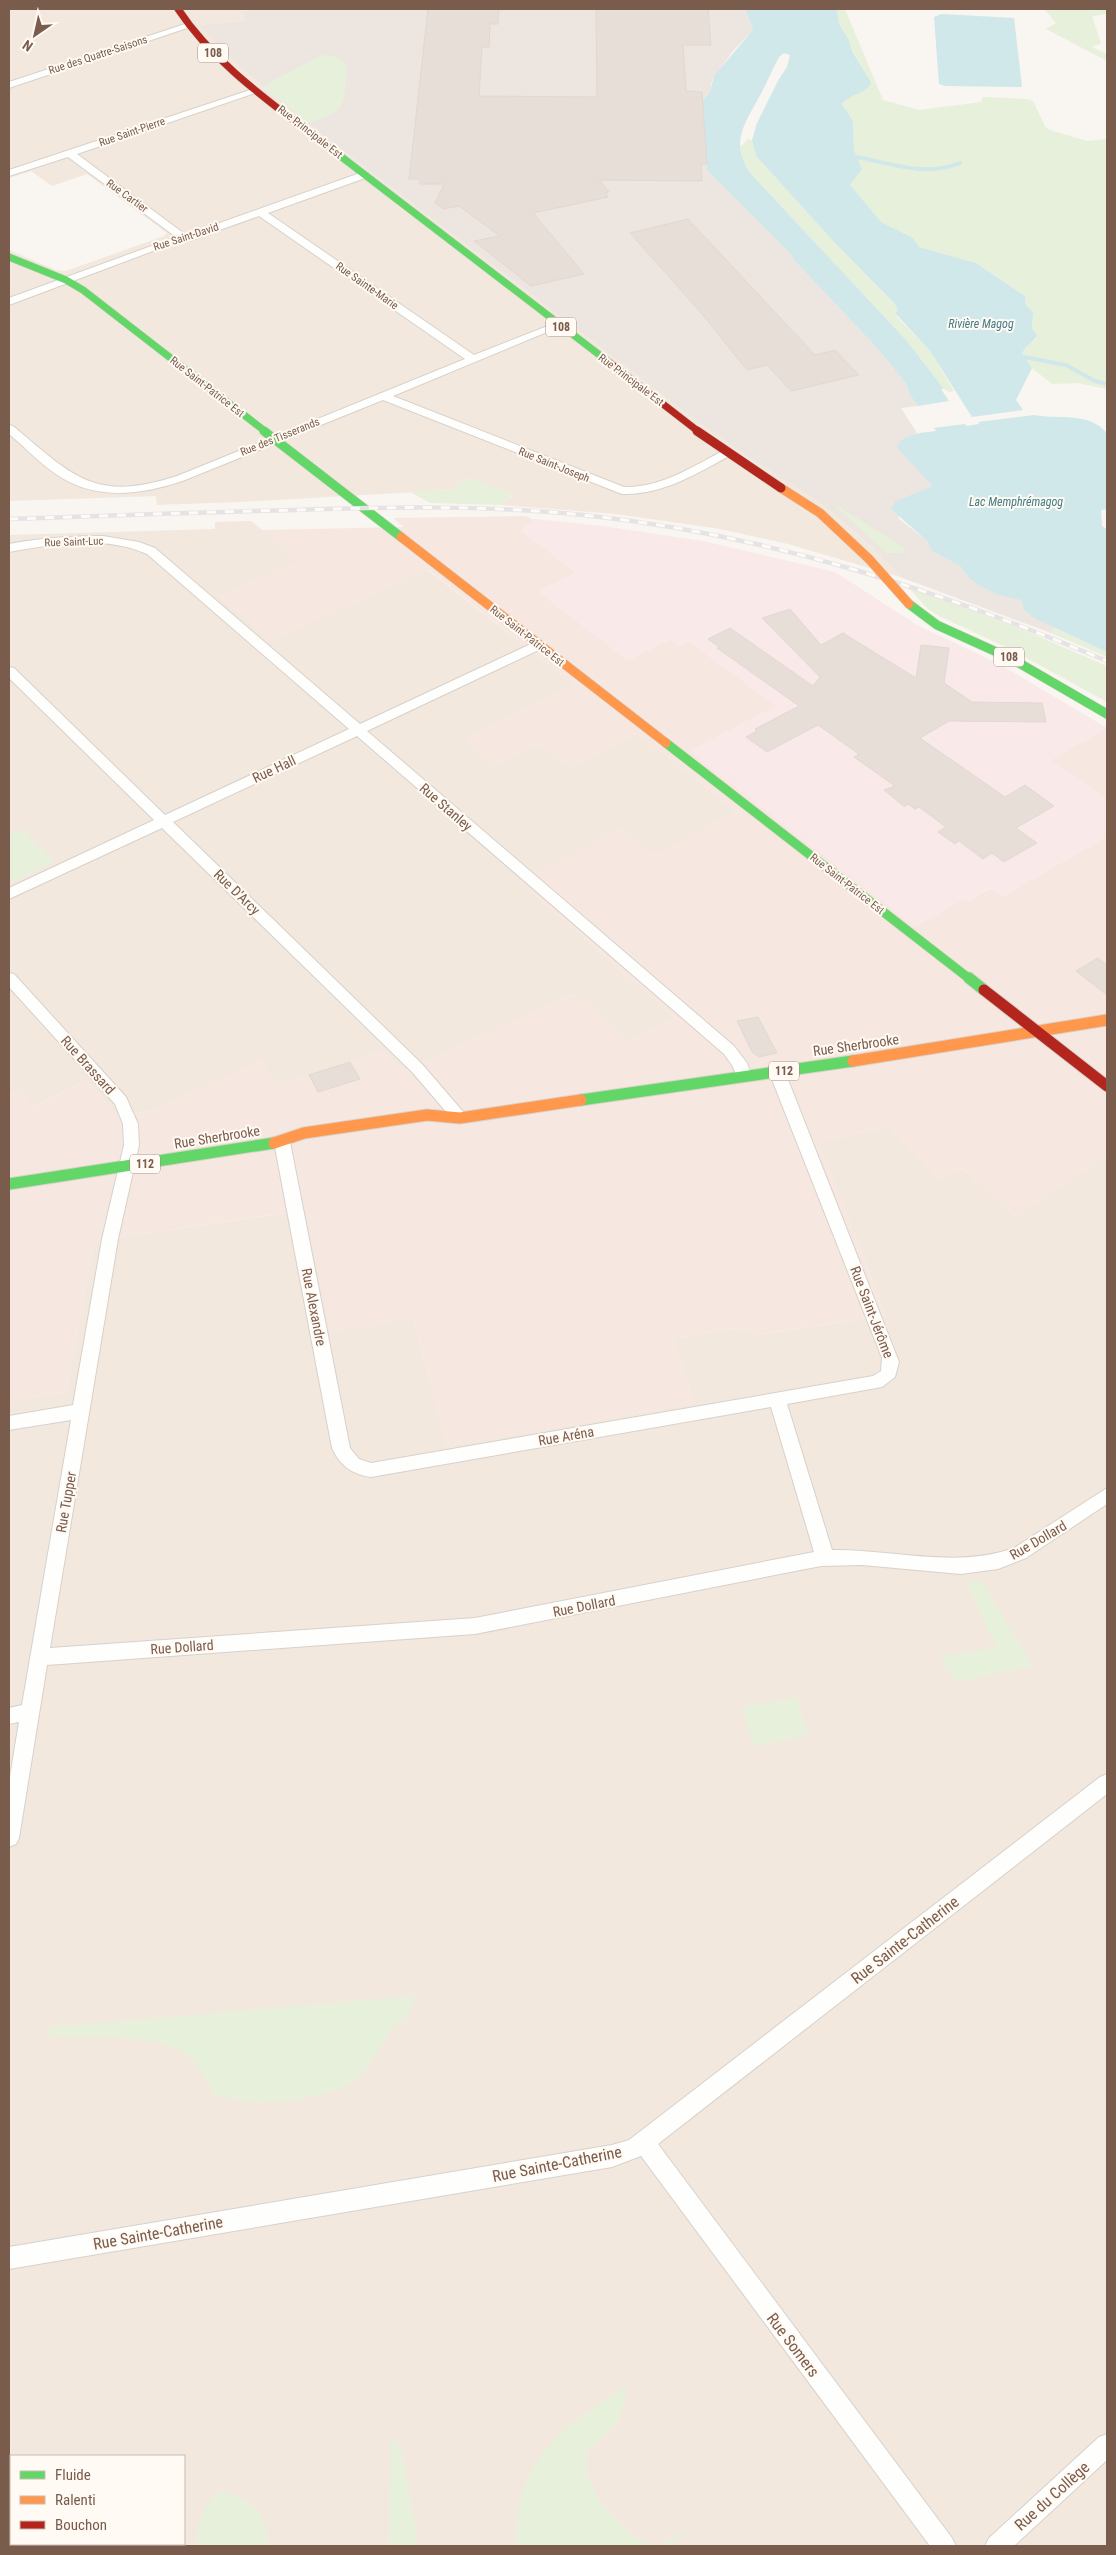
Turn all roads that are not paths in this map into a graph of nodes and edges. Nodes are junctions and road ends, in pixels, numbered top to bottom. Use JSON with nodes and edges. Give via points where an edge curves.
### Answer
{"nodes":[{"id":1,"x":178,"y":9,"type":"edge"},
{"id":2,"x":188,"y":26,"type":"junction"},
{"id":3,"x":9,"y":85,"type":"edge"},
{"id":4,"x":256,"y":90,"type":"junction"},
{"id":5,"x":69,"y":153,"type":"junction"},
{"id":6,"x":9,"y":173,"type":"edge"},
{"id":7,"x":364,"y":175,"type":"junction"},
{"id":8,"x":260,"y":212,"type":"junction"},
{"id":9,"x":185,"y":239,"type":"junction"},
{"id":10,"x":9,"y":257,"type":"edge"},
{"id":11,"x":66,"y":280,"type":"junction"},
{"id":12,"x":9,"y":302,"type":"edge"},
{"id":13,"x":559,"y":325,"type":"junction"},
{"id":14,"x":474,"y":360,"type":"junction"},
{"id":15,"x":382,"y":396,"type":"junction"},
{"id":16,"x":9,"y":428,"type":"edge"},
{"id":17,"x":274,"y":440,"type":"junction"},
{"id":18,"x":727,"y":453,"type":"junction"},
{"id":19,"x":140,"y":544,"type":"joint"},
{"id":20,"x":9,"y":548,"type":"edge"},
{"id":21,"x":539,"y":645,"type":"junction"},
{"id":22,"x":9,"y":671,"type":"edge"},
{"id":23,"x":1107,"y":714,"type":"edge"},
{"id":24,"x":357,"y":730,"type":"junction"},
{"id":25,"x":164,"y":821,"type":"junction"},
{"id":26,"x":9,"y":894,"type":"edge"},
{"id":27,"x":9,"y":978,"type":"edge"},
{"id":28,"x":1107,"y":1020,"type":"edge"},
{"id":29,"x":1035,"y":1031,"type":"junction"},
{"id":30,"x":777,"y":1072,"type":"junction"},
{"id":31,"x":744,"y":1077,"type":"junction"},
{"id":32,"x":1107,"y":1086,"type":"edge"},
{"id":33,"x":460,"y":1118,"type":"junction"},
{"id":34,"x":437,"y":1128,"type":"dead end"},
{"id":35,"x":282,"y":1142,"type":"junction"},
{"id":36,"x":300,"y":1146,"type":"dead end"},
{"id":37,"x":129,"y":1166,"type":"junction"},
{"id":38,"x":9,"y":1184,"type":"edge"},
{"id":39,"x":776,"y":1399,"type":"junction"},
{"id":40,"x":81,"y":1411,"type":"junction"},
{"id":41,"x":9,"y":1423,"type":"edge"},
{"id":42,"x":356,"y":1466,"type":"joint"},
{"id":43,"x":1107,"y":1495,"type":"edge"},
{"id":44,"x":825,"y":1558,"type":"junction"},
{"id":45,"x":40,"y":1657,"type":"junction"},
{"id":46,"x":30,"y":1712,"type":"junction"},
{"id":47,"x":9,"y":1716,"type":"edge"},
{"id":48,"x":1107,"y":1783,"type":"edge"},
{"id":49,"x":9,"y":1838,"type":"edge"},
{"id":50,"x":644,"y":2143,"type":"junction"},
{"id":51,"x":9,"y":2258,"type":"edge"},
{"id":52,"x":1107,"y":2445,"type":"edge"},
{"id":53,"x":944,"y":2546,"type":"edge"},
{"id":54,"x":997,"y":2546,"type":"edge"}],
"edges":[{"from":1,"to":2,"type":"main road","name":"Rue Principale Est","number":"108"},
{"from":2,"to":3,"type":"street","name":"Rue des Quatre-Saisons"},
{"from":2,"to":4,"type":"main road","name":"Rue Principale Est","number":"108","via":[[222,62]]},
{"from":4,"to":5,"type":"street","name":"Rue Saint-Pierre"},
{"from":4,"to":7,"type":"main road","name":"Rue Principale Est","number":"108"},
{"from":5,"to":6,"type":"street","name":"Rue Saint-Pierre"},
{"from":5,"to":9,"type":"street","name":"Rue Cartier"},
{"from":7,"to":8,"type":"street","name":"Rue Saint-David"},
{"from":7,"to":13,"type":"main road","name":"Rue Principale Est","number":"108"},
{"from":8,"to":9,"type":"street","name":"Rue Saint-David"},
{"from":8,"to":14,"type":"street","name":"Rue Sainte-Marie"},
{"from":9,"to":11,"type":"street","name":"Rue Saint-David"},
{"from":10,"to":11,"type":"main road","name":"Rue Saint-Patrice Est"},
{"from":11,"to":12,"type":"street","name":"Rue Saint-David"},
{"from":11,"to":17,"type":"main road","name":"Rue Saint-Patrice Est","via":[[91,296]]},
{"from":13,"to":14,"type":"street","name":"Rue des Tisserands"},
{"from":13,"to":18,"type":"main road","name":"Rue Principale Est","number":"108"},
{"from":14,"to":15,"type":"street","name":"Rue des Tisserands"},
{"from":15,"to":17,"type":"street","name":"Rue des Tisserands"},
{"from":15,"to":18,"type":"street","name":"Rue Saint-Joseph","via":[[622,490],[654,488]]},
{"from":16,"to":17,"type":"street","name":"Rue des Tisserands","via":[[66,475],[92,486],[114,489],[172,481]]},
{"from":17,"to":21,"type":"main road","name":"Rue Saint-Patrice Est"},
{"from":18,"to":23,"type":"main road","name":"Rue Principale Est","number":"108","bridge":true,"via":[[820,513],[854,542],[908,604],[937,625],[1012,659]]},
{"from":19,"to":20,"type":"street","name":"Rue Saint-Luc","via":[[90,540]]},
{"from":19,"to":24,"type":"street","name":"Rue Stanley","via":[[151,550]]},
{"from":21,"to":24,"type":"street","name":"Rue Hall"},
{"from":21,"to":29,"type":"main road","name":"Rue Saint-Patrice Est"},
{"from":22,"to":25,"type":"street","name":"Rue D'Arcy"},
{"from":24,"to":25,"type":"street","name":"Rue Hall"},
{"from":24,"to":31,"type":"street","name":"Rue Stanley","via":[[728,1050],[739,1063]]},
{"from":25,"to":26,"type":"street","name":"Rue Hall"},
{"from":25,"to":33,"type":"street","name":"Rue D'Arcy","via":[[417,1068]]},
{"from":27,"to":37,"type":"street","name":"Rue Brassard","via":[[121,1101],[132,1122]]},
{"from":28,"to":29,"type":"main road","name":"Rue Sherbrooke","number":"112"},
{"from":29,"to":30,"type":"main road","name":"Rue Sherbrooke","number":"112"},
{"from":29,"to":32,"type":"main road","name":"Rue Saint-Patrice Est"},
{"from":30,"to":31,"type":"main road","name":"Rue Sherbrooke","number":"112"},
{"from":30,"to":39,"type":"street","name":"Rue Saint-Jérôme","via":[[892,1364],[888,1375],[876,1382]]},
{"from":31,"to":33,"type":"main road","name":"Rue Sherbrooke","number":"112"},
{"from":33,"to":34,"type":"main road","name":"Rue Sherbrooke","number":"112"},
{"from":33,"to":35,"type":"main road","name":"Rue Sherbrooke","number":"112","via":[[427,1115],[304,1133]]},
{"from":35,"to":36,"type":"main road","name":"Rue Sherbrooke","number":"112"},
{"from":35,"to":37,"type":"main road","name":"Rue Sherbrooke","number":"112"},
{"from":35,"to":42,"type":"street","name":"Rue Alexandre","via":[[341,1448],[349,1462]]},
{"from":37,"to":38,"type":"main road","name":"Rue Sherbrooke","number":"112"},
{"from":37,"to":40,"type":"street","name":"Rue Tupper","via":[[115,1214]]},
{"from":39,"to":42,"type":"street","name":"Rue Aréna","via":[[371,1470]]},
{"from":39,"to":44,"type":"street"},
{"from":40,"to":41,"type":"street"},
{"from":40,"to":45,"type":"street","name":"Rue Tupper"},
{"from":43,"to":44,"type":"street","name":"Rue Dollard","via":[[1046,1538],[998,1562],[961,1566],[862,1557]]},
{"from":44,"to":45,"type":"street","name":"Rue Dollard","via":[[481,1625]]},
{"from":45,"to":46,"type":"street","name":"Rue Tupper"},
{"from":46,"to":47,"type":"street"},
{"from":46,"to":49,"type":"street","name":"Rue Tupper"},
{"from":48,"to":50,"type":"street","name":"Rue Sainte-Catherine"},
{"from":50,"to":51,"type":"street","name":"Rue Sainte-Catherine","via":[[602,2158]]},
{"from":50,"to":53,"type":"street","name":"Rue Somers"},
{"from":52,"to":54,"type":"street","name":"Rue du Collège"}]}
